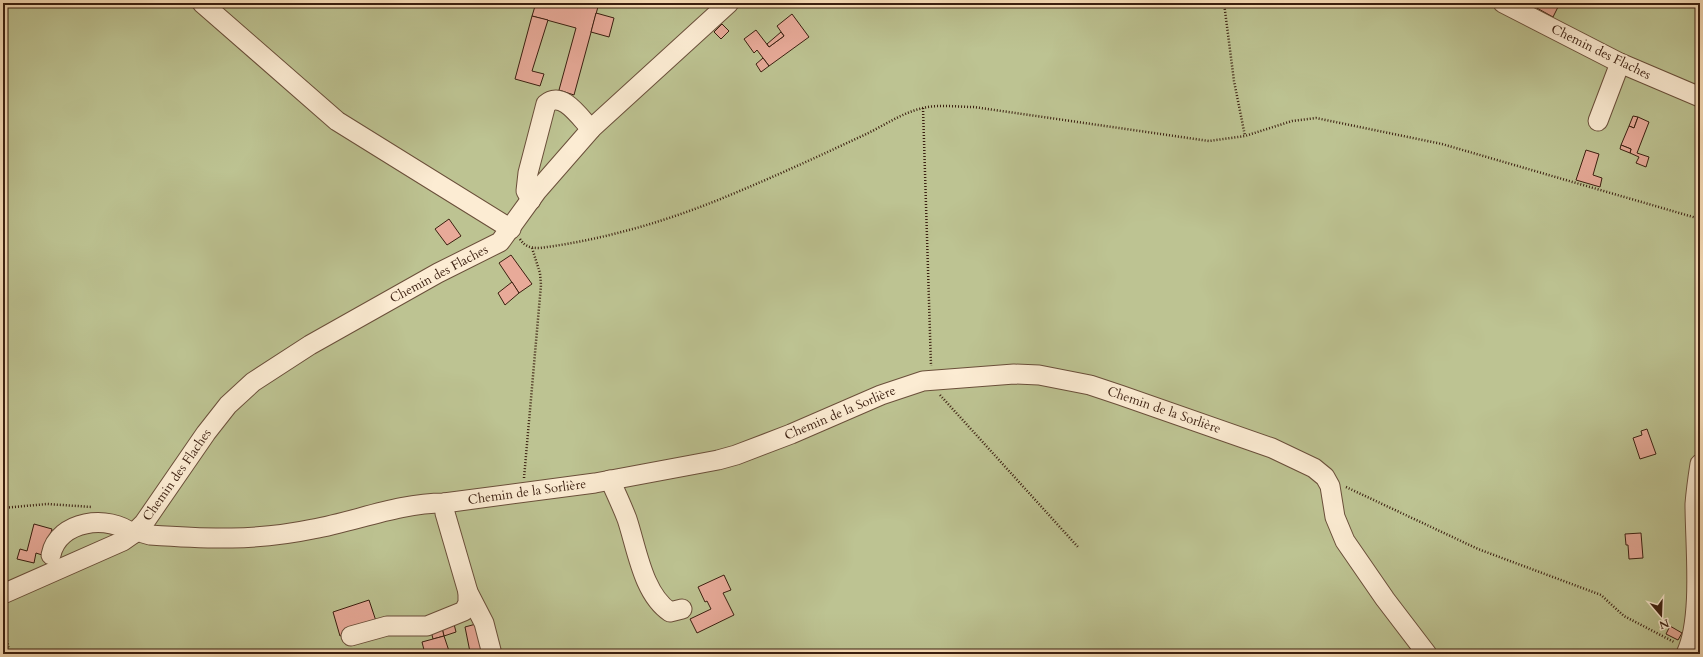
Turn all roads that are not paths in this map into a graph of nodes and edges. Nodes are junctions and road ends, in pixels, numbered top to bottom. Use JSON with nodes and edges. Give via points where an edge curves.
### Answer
{"nodes":[{"id":1,"x":202,"y":3,"type":"edge"},
{"id":2,"x":729,"y":3,"type":"edge"},
{"id":3,"x":1503,"y":3,"type":"edge"},
{"id":4,"x":1620,"y":63,"type":"junction"},
{"id":5,"x":1700,"y":97,"type":"edge"},
{"id":6,"x":1598,"y":121,"type":"dead end"},
{"id":7,"x":591,"y":129,"type":"junction"},
{"id":8,"x":531,"y":200,"type":"junction"},
{"id":9,"x":511,"y":229,"type":"junction"},
{"id":10,"x":1700,"y":464,"type":"edge"},
{"id":11,"x":610,"y":480,"type":"junction"},
{"id":12,"x":444,"y":503,"type":"junction"},
{"id":13,"x":136,"y":532,"type":"junction"},
{"id":14,"x":51,"y":555,"type":"dead end"},
{"id":15,"x":468,"y":592,"type":"junction"},
{"id":16,"x":3,"y":594,"type":"edge"},
{"id":17,"x":682,"y":610,"type":"dead end"},
{"id":18,"x":352,"y":636,"type":"dead end"},
{"id":19,"x":1690,"y":651,"type":"edge"},
{"id":20,"x":492,"y":654,"type":"edge"},
{"id":21,"x":1427,"y":654,"type":"edge"}],
"edges":[{"from":1,"to":9,"type":"street","via":[[337,121]]},
{"from":2,"to":7,"type":"street","name":"Chemin des Flaches"},
{"from":3,"to":4,"type":"street","name":"Chemin des Flaches"},
{"from":4,"to":5,"type":"street","name":"Chemin des Flaches"},
{"from":4,"to":6,"type":"street"},
{"from":7,"to":8,"type":"street","name":"Chemin des Flaches"},
{"from":7,"to":8,"type":"street","via":[[567,104],[553,100],[546,104],[528,173],[526,191]]},
{"from":8,"to":9,"type":"street","name":"Chemin des Flaches"},
{"from":9,"to":13,"type":"street","name":"Chemin des Flaches","via":[[500,242],[431,276],[310,345],[253,382],[228,405],[210,428]]},
{"from":10,"to":19,"type":"street","via":[[1696,502],[1697,618]]},
{"from":11,"to":12,"type":"street","name":"Chemin de la Sorlière"},
{"from":11,"to":17,"type":"street","via":[[627,518],[642,569],[653,595],[661,606],[670,612]]},
{"from":11,"to":21,"type":"street","name":"Chemin de la Sorlière","via":[[692,466],[736,455],[909,384],[932,379],[1014,374],[1039,375],[1090,385],[1272,448],[1314,468],[1325,477],[1330,486],[1335,517],[1345,541]]},
{"from":12,"to":13,"type":"street","name":"Chemin de la Sorlière","via":[[405,506],[314,529],[248,539],[215,540]]},
{"from":12,"to":15,"type":"street"},
{"from":13,"to":14,"type":"street","name":"Chemin de la Sorlière","via":[[116,525],[83,525],[64,533],[54,543]]},
{"from":13,"to":16,"type":"street","via":[[123,541]]},
{"from":15,"to":18,"type":"street","via":[[468,603],[464,611],[427,626],[387,626]]},
{"from":15,"to":20,"type":"street","via":[[484,623]]}]}
